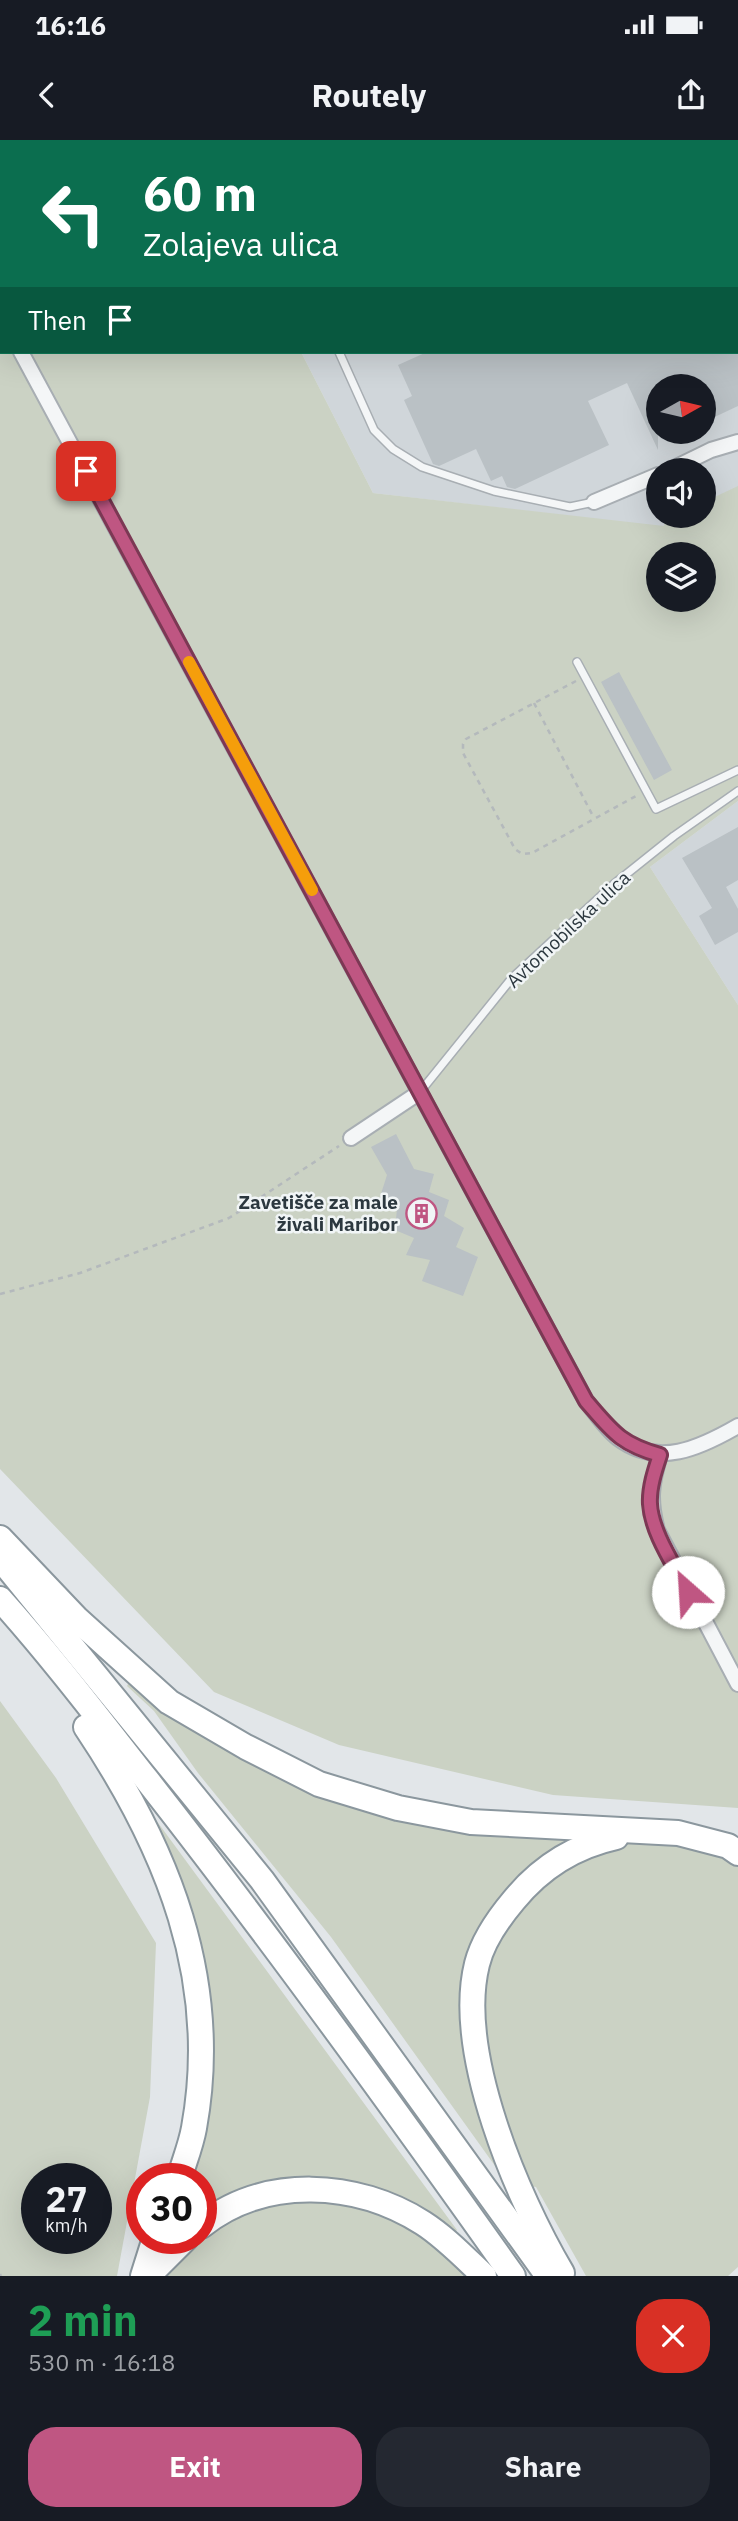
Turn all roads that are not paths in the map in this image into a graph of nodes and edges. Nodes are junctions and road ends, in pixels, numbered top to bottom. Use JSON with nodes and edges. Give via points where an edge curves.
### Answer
{"nodes":[{"id":1,"x":22,"y":354,"type":"edge"},
{"id":2,"x":340,"y":354,"type":"edge"},
{"id":3,"x":738,"y":442,"type":"edge"},
{"id":4,"x":695,"y":458,"type":"edge"},
{"id":5,"x":646,"y":480,"type":"edge"},
{"id":6,"x":593,"y":502,"type":"joint"},
{"id":7,"x":577,"y":662,"type":"dead end"},
{"id":8,"x":738,"y":770,"type":"edge"},
{"id":9,"x":738,"y":791,"type":"edge"},
{"id":10,"x":420,"y":1092,"type":"junction"},
{"id":11,"x":351,"y":1138,"type":"road end"},
{"id":12,"x":738,"y":1426,"type":"edge"},
{"id":13,"x":660,"y":1455,"type":"junction"},
{"id":14,"x":0,"y":1538,"type":"edge"},
{"id":15,"x":0,"y":1558,"type":"edge"},
{"id":16,"x":0,"y":1599,"type":"edge"},
{"id":17,"x":62,"y":1673,"type":"junction"},
{"id":18,"x":738,"y":1684,"type":"edge"},
{"id":19,"x":644,"y":1832,"type":"junction"},
{"id":20,"x":738,"y":1853,"type":"edge"},
{"id":21,"x":184,"y":2163,"type":"edge"},
{"id":22,"x":217,"y":2218,"type":"edge"},
{"id":23,"x":151,"y":2254,"type":"edge"},
{"id":24,"x":169,"y":2254,"type":"edge"},
{"id":25,"x":145,"y":2276,"type":"edge"},
{"id":26,"x":484,"y":2276,"type":"edge"},
{"id":27,"x":513,"y":2276,"type":"edge"},
{"id":28,"x":548,"y":2276,"type":"edge"},
{"id":29,"x":565,"y":2276,"type":"edge"}],
"edges":[{"from":1,"to":10,"type":"street"},
{"from":2,"to":6,"type":"lane","via":[[374,430],[422,467],[494,491],[570,508]]},
{"from":3,"to":4,"type":"street"},
{"from":5,"to":6,"type":"street"},
{"from":7,"to":8,"type":"lane","via":[[656,809]]},
{"from":9,"to":10,"type":"lane","name":"Avtomobilska ulica","via":[[614,884],[512,978]]},
{"from":10,"to":11,"type":"street"},
{"from":10,"to":13,"type":"street","via":[[586,1401],[617,1437]]},
{"from":12,"to":13,"type":"street","via":[[690,1450]]},
{"from":13,"to":18,"type":"street","via":[[650,1505],[657,1530]]},
{"from":14,"to":19,"type":"highway","via":[[78,1619],[169,1702],[319,1784],[398,1808],[471,1822]]},
{"from":15,"to":28,"type":"highway","via":[[262,1880]]},
{"from":16,"to":17,"type":"highway"},
{"from":17,"to":21,"type":"highway","via":[[70,1702],[142,1820],[177,1898],[194,1972],[200,2066],[194,2128]]},
{"from":17,"to":27,"type":"highway","via":[[235,1892]]},
{"from":19,"to":20,"type":"highway","via":[[690,1835]]},
{"from":19,"to":29,"type":"highway","via":[[581,1847],[546,1867],[501,1916],[477,1965],[474,2038],[485,2090],[538,2228]]},
{"from":22,"to":26,"type":"highway","via":[[263,2195],[300,2189],[349,2192],[388,2204],[425,2224]]},
{"from":23,"to":25,"type":"highway"},
{"from":24,"to":25,"type":"highway"}]}
